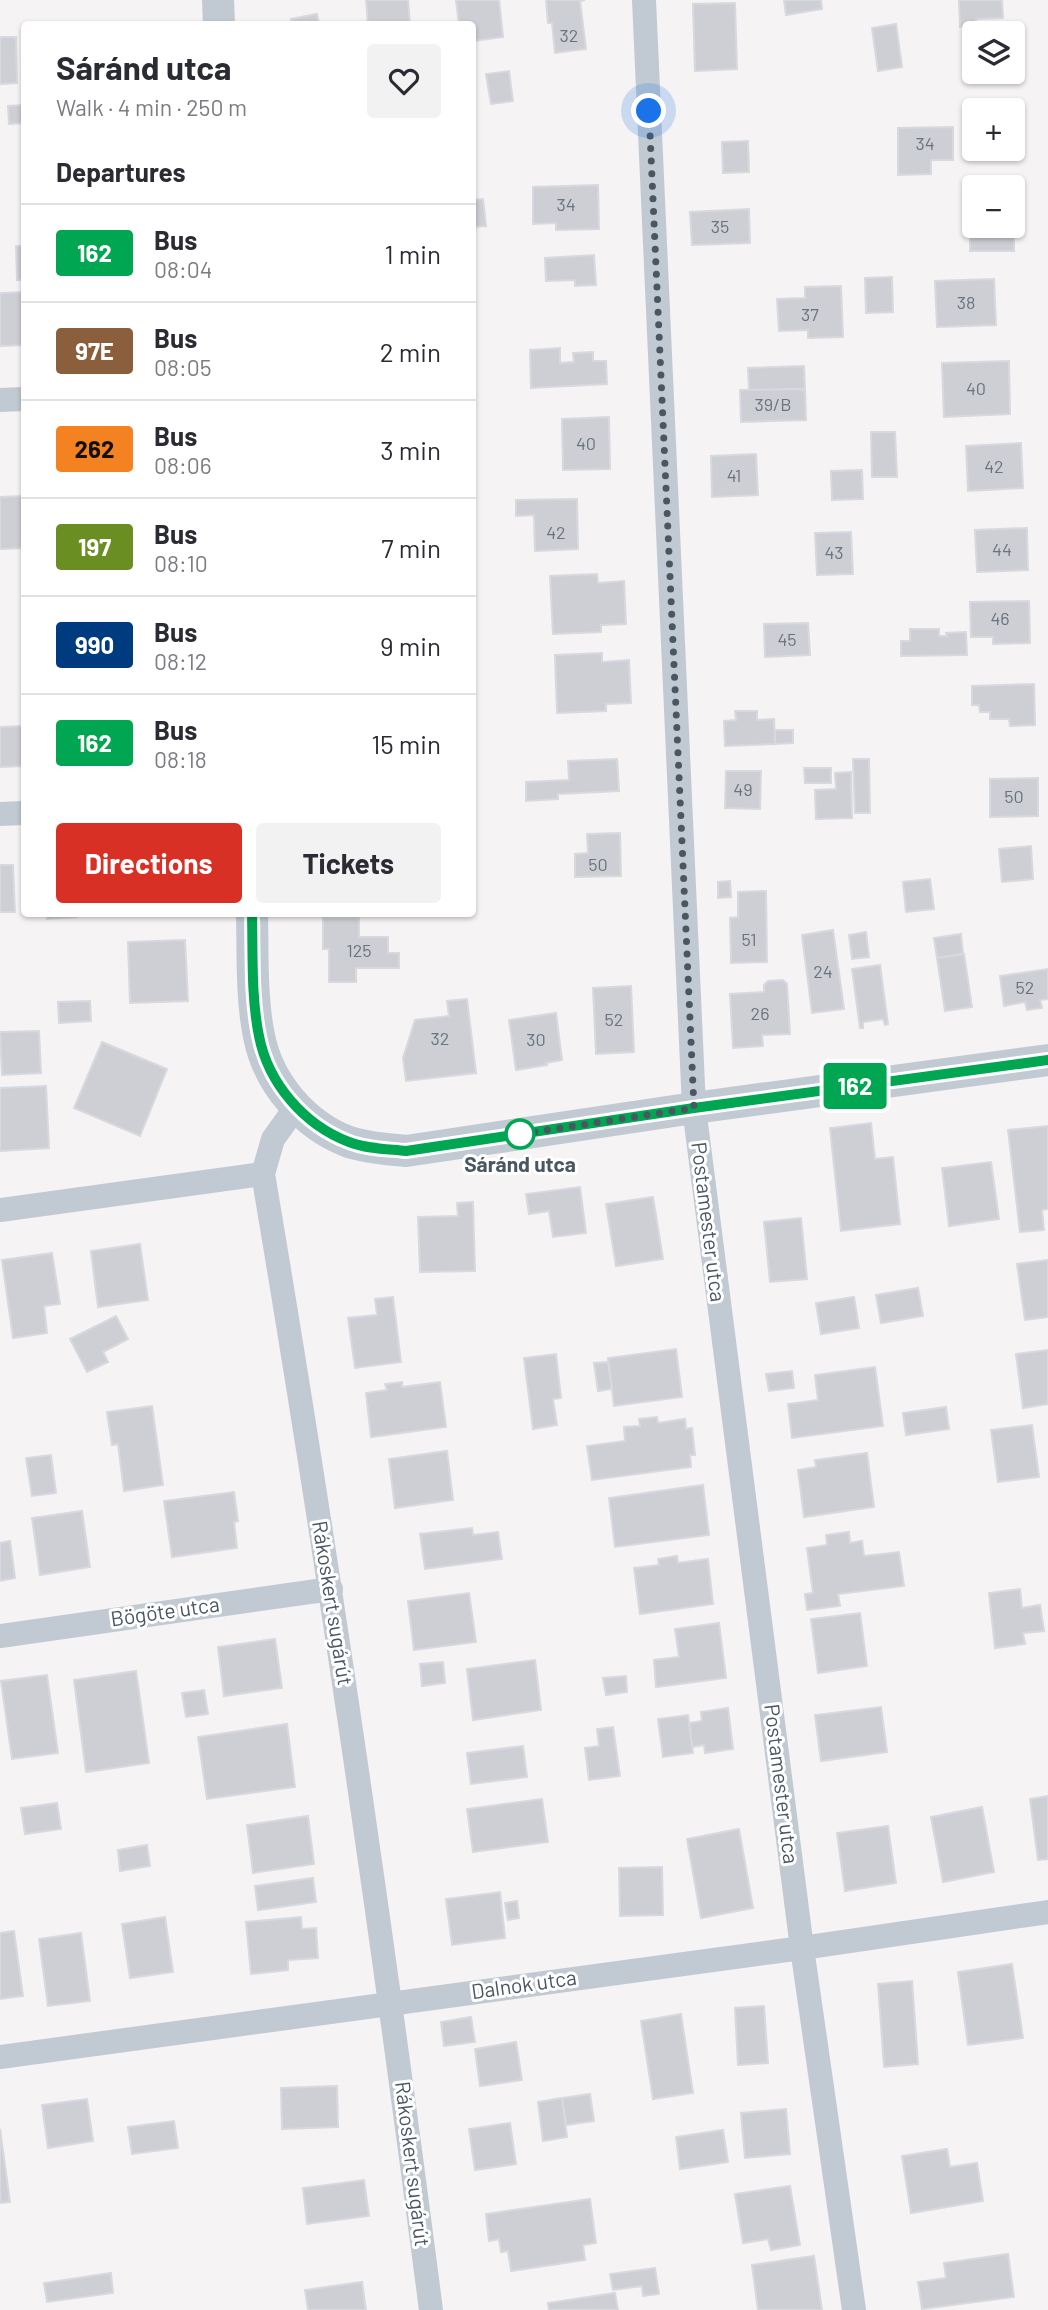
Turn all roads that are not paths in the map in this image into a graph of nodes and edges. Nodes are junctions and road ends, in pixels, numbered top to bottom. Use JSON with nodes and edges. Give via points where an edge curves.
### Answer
{"nodes":[{"id":1,"x":219,"y":0,"type":"edge"},
{"id":2,"x":644,"y":0,"type":"edge"},
{"id":3,"x":219,"y":21,"type":"edge"},
{"id":4,"x":21,"y":399,"type":"edge"},
{"id":5,"x":0,"y":400,"type":"edge"},
{"id":6,"x":21,"y":813,"type":"edge"},
{"id":7,"x":0,"y":814,"type":"edge"},
{"id":8,"x":252,"y":917,"type":"edge"},
{"id":9,"x":1048,"y":1060,"type":"edge"},
{"id":10,"x":296,"y":1107,"type":"junction"},
{"id":11,"x":694,"y":1108,"type":"junction"},
{"id":12,"x":263,"y":1174,"type":"junction"},
{"id":13,"x":0,"y":1210,"type":"edge"},
{"id":14,"x":331,"y":1589,"type":"junction"},
{"id":15,"x":0,"y":1636,"type":"edge"},
{"id":16,"x":1048,"y":1912,"type":"edge"},
{"id":17,"x":802,"y":1948,"type":"junction"},
{"id":18,"x":391,"y":2003,"type":"junction"},
{"id":19,"x":0,"y":2057,"type":"edge"},
{"id":20,"x":431,"y":2310,"type":"edge"},
{"id":21,"x":854,"y":2310,"type":"edge"}],
"edges":[{"from":1,"to":3,"type":"street"},
{"from":2,"to":11,"type":"street","name":"Postamester utca"},
{"from":4,"to":5,"type":"street"},
{"from":6,"to":7,"type":"street"},
{"from":8,"to":10,"type":"street","via":[[259,1037],[280,1088]]},
{"from":9,"to":11,"type":"street"},
{"from":10,"to":11,"type":"street","via":[[348,1141],[406,1151]]},
{"from":10,"to":12,"type":"street","name":"Rákoskert sugárút","via":[[273,1139]]},
{"from":11,"to":17,"type":"street","name":"Postamester utca"},
{"from":12,"to":13,"type":"street"},
{"from":12,"to":14,"type":"street","name":"Rákoskert sugárút"},
{"from":14,"to":15,"type":"street","name":"Bögöte utca"},
{"from":14,"to":18,"type":"street","name":"Rákoskert sugárút"},
{"from":16,"to":17,"type":"street","name":"Dalnok utca"},
{"from":17,"to":18,"type":"street","name":"Dalnok utca"},
{"from":17,"to":21,"type":"street","name":"Postamester utca"},
{"from":18,"to":19,"type":"street","name":"Dalnok utca"},
{"from":18,"to":20,"type":"street","name":"Rákoskert sugárút"}]}
